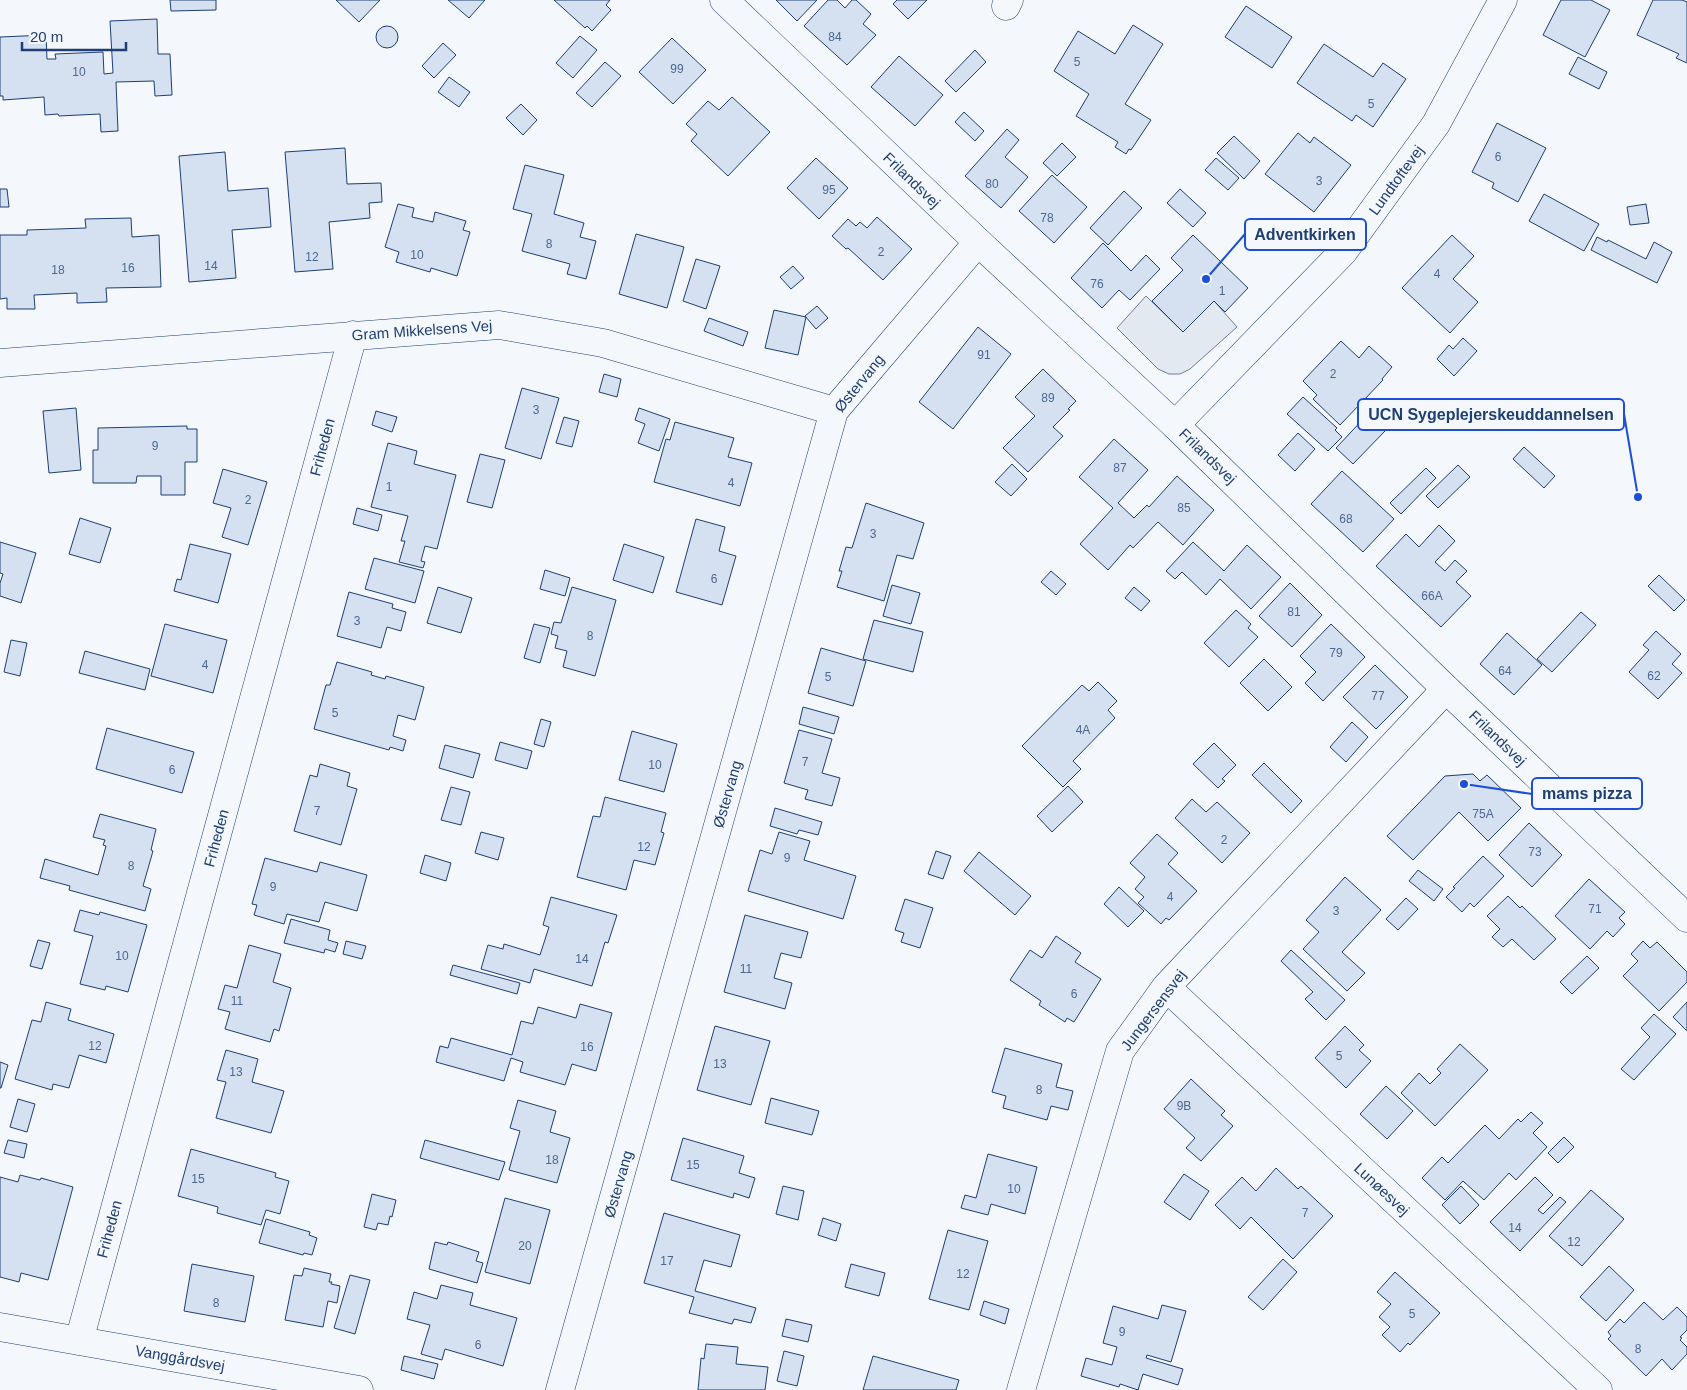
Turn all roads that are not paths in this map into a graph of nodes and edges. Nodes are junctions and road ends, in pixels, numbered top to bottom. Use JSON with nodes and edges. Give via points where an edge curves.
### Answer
{"nodes":[{"id":1,"x":724,"y":0,"type":"edge"},
{"id":2,"x":1503,"y":0,"type":"edge"},
{"id":3,"x":978,"y":242,"type":"junction"},
{"id":4,"x":353,"y":335,"type":"junction"},
{"id":5,"x":0,"y":363,"type":"edge"},
{"id":6,"x":834,"y":411,"type":"junction"},
{"id":7,"x":1175,"y":425,"type":"junction"},
{"id":8,"x":1446,"y":689,"type":"junction"},
{"id":9,"x":1687,"y":918,"type":"edge"},
{"id":10,"x":1166,"y":987,"type":"junction"},
{"id":11,"x":0,"y":1327,"type":"edge"},
{"id":12,"x":79,"y":1341,"type":"junction"},
{"id":13,"x":359,"y":1390,"type":"edge"},
{"id":14,"x":560,"y":1390,"type":"edge"},
{"id":15,"x":1021,"y":1390,"type":"edge"},
{"id":16,"x":1598,"y":1390,"type":"edge"}],
"edges":[{"from":1,"to":3,"type":"street","name":"Frilandsvej"},
{"from":2,"to":7,"type":"street","name":"Lundtoftevej","via":[[1436,124],[1343,252]]},
{"from":3,"to":6,"type":"street","name":"Østervang"},
{"from":3,"to":7,"type":"street","name":"Frilandsvej"},
{"from":4,"to":5,"type":"street","name":"Gram Mikkelsens Vej"},
{"from":4,"to":6,"type":"street","name":"Gram Mikkelsens Vej","via":[[499,325],[603,342]]},
{"from":4,"to":12,"type":"street","name":"Friheden"},
{"from":6,"to":14,"type":"street","name":"Østervang"},
{"from":7,"to":8,"type":"street","name":"Frilandsvej"},
{"from":8,"to":9,"type":"street","name":"Frilandsvej"},
{"from":8,"to":10,"type":"street","name":"Jungersensvej"},
{"from":10,"to":15,"type":"street","name":"Jungersensvej","via":[[1120,1052]]},
{"from":10,"to":16,"type":"street","name":"Lunøesvej"},
{"from":11,"to":12,"type":"street","name":"Vanggårdsvej"},
{"from":12,"to":13,"type":"street","name":"Vanggårdsvej"}]}
